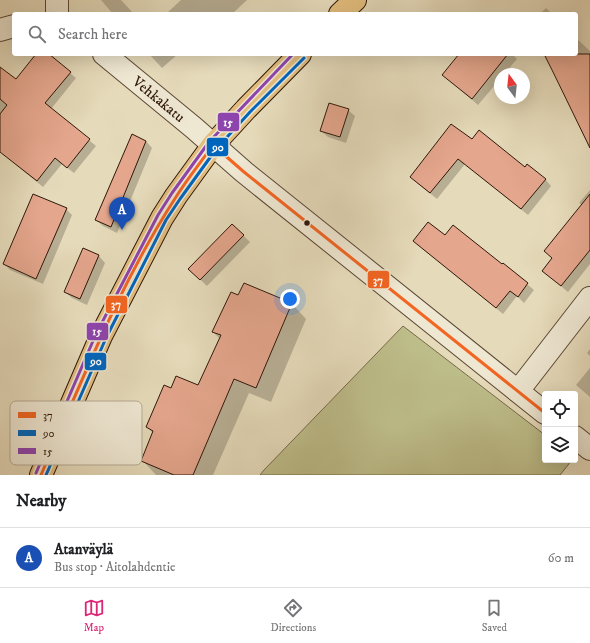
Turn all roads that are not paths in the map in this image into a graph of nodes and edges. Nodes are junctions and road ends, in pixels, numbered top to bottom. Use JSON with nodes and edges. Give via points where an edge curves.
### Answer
{"nodes":[{"id":1,"x":58,"y":0,"type":"edge"},
{"id":2,"x":355,"y":0,"type":"edge"},
{"id":3,"x":56,"y":12,"type":"edge"},
{"id":4,"x":342,"y":12,"type":"edge"},
{"id":5,"x":12,"y":27,"type":"edge"},
{"id":6,"x":0,"y":30,"type":"edge"},
{"id":7,"x":106,"y":56,"type":"edge"},
{"id":8,"x":298,"y":56,"type":"edge"},
{"id":9,"x":213,"y":145,"type":"junction"},
{"id":10,"x":590,"y":298,"type":"edge"},
{"id":11,"x":518,"y":391,"type":"junction"},
{"id":12,"x":73,"y":401,"type":"edge"},
{"id":13,"x":542,"y":411,"type":"edge"},
{"id":14,"x":578,"y":439,"type":"edge"},
{"id":15,"x":590,"y":449,"type":"edge"},
{"id":16,"x":45,"y":465,"type":"edge"},
{"id":17,"x":41,"y":475,"type":"edge"}],
"edges":[{"from":1,"to":3,"type":"street"},
{"from":2,"to":4,"type":"main road"},
{"from":5,"to":6,"type":"street"},
{"from":7,"to":9,"type":"street","name":"Vehkakatu"},
{"from":8,"to":9,"type":"main road"},
{"from":9,"to":11,"type":"street","name":"Vehkakatu"},
{"from":9,"to":12,"type":"main road","via":[[176,196],[147,245],[101,336]]},
{"from":10,"to":11,"type":"street"},
{"from":11,"to":13,"type":"street","name":"Vehkakatu"},
{"from":14,"to":15,"type":"street"},
{"from":16,"to":17,"type":"main road"}]}
